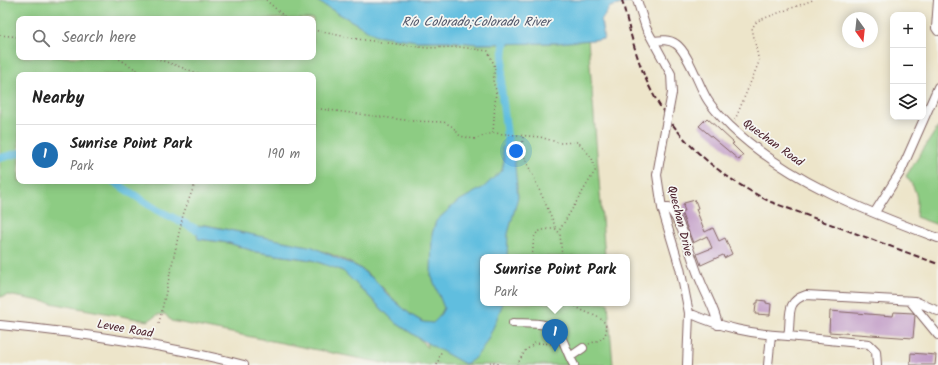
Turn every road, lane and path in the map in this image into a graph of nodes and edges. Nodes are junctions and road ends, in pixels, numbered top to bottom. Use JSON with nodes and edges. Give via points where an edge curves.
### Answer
{"nodes":[{"id":1,"x":266,"y":0,"type":"edge"},
{"id":2,"x":637,"y":0,"type":"edge"},
{"id":3,"x":813,"y":0,"type":"edge"},
{"id":4,"x":938,"y":0,"type":"edge"},
{"id":5,"x":284,"y":16,"type":"edge"},
{"id":6,"x":316,"y":31,"type":"edge"},
{"id":7,"x":938,"y":31,"type":"edge"},
{"id":8,"x":0,"y":35,"type":"edge"},
{"id":9,"x":16,"y":37,"type":"edge"},
{"id":10,"x":653,"y":41,"type":"junction"},
{"id":11,"x":121,"y":60,"type":"edge"},
{"id":12,"x":160,"y":60,"type":"edge"},
{"id":13,"x":140,"y":72,"type":"edge"},
{"id":14,"x":194,"y":72,"type":"edge"},
{"id":15,"x":938,"y":87,"type":"edge"},
{"id":16,"x":316,"y":108,"type":"edge"},
{"id":17,"x":732,"y":128,"type":"junction"},
{"id":18,"x":493,"y":133,"type":"junction"},
{"id":19,"x":523,"y":137,"type":"junction"},
{"id":20,"x":195,"y":184,"type":"edge"},
{"id":21,"x":662,"y":208,"type":"junction"},
{"id":22,"x":875,"y":212,"type":"junction"},
{"id":23,"x":556,"y":229,"type":"junction"},
{"id":24,"x":559,"y":231,"type":"junction"},
{"id":25,"x":938,"y":238,"type":"edge"},
{"id":26,"x":532,"y":254,"type":"edge"},
{"id":27,"x":562,"y":254,"type":"edge"},
{"id":28,"x":910,"y":301,"type":"junction"},
{"id":29,"x":938,"y":311,"type":"edge"},
{"id":30,"x":689,"y":313,"type":"junction"},
{"id":31,"x":159,"y":323,"type":"dead end"},
{"id":32,"x":513,"y":323,"type":"dead end"},
{"id":33,"x":0,"y":325,"type":"edge"},
{"id":34,"x":718,"y":325,"type":"junction"},
{"id":35,"x":770,"y":335,"type":"junction"},
{"id":36,"x":938,"y":335,"type":"edge"},
{"id":37,"x":788,"y":336,"type":"junction"},
{"id":38,"x":583,"y":348,"type":"dead end"},
{"id":39,"x":441,"y":352,"type":"dead end"},
{"id":40,"x":570,"y":357,"type":"junction"},
{"id":41,"x":437,"y":364,"type":"edge"},
{"id":42,"x":244,"y":365,"type":"edge"},
{"id":43,"x":442,"y":365,"type":"edge"},
{"id":44,"x":487,"y":365,"type":"edge"},
{"id":45,"x":498,"y":365,"type":"edge"},
{"id":46,"x":574,"y":365,"type":"edge"},
{"id":47,"x":687,"y":365,"type":"edge"},
{"id":48,"x":768,"y":365,"type":"edge"},
{"id":49,"x":877,"y":365,"type":"edge"}],
"edges":[{"from":1,"to":5,"type":"path"},
{"from":2,"to":10,"type":"street","name":"Quechan Drive","via":[[642,19]]},
{"from":3,"to":17,"type":"path","via":[[756,21],[752,28],[759,62]]},
{"from":4,"to":7,"type":"street"},
{"from":6,"to":18,"type":"path","via":[[427,48],[460,47],[488,51],[495,67]]},
{"from":8,"to":9,"type":"path"},
{"from":10,"to":17,"type":"street","name":"Quechan Road","via":[[668,40],[680,47],[707,100]]},
{"from":10,"to":21,"type":"street","name":"Quechan Drive","bridge":true,"via":[[671,74],[672,93],[658,176]]},
{"from":11,"to":13,"type":"path"},
{"from":12,"to":14,"type":"path"},
{"from":15,"to":22,"type":"street","via":[[901,171]]},
{"from":16,"to":18,"type":"path","via":[[412,121],[444,122],[453,127],[460,136],[474,140]]},
{"from":17,"to":22,"type":"street","name":"Quechan Road","via":[[773,160],[819,188]]},
{"from":18,"to":19,"type":"path"},
{"from":19,"to":23,"type":"path","via":[[527,166]]},
{"from":19,"to":24,"type":"path","via":[[540,137],[560,143],[578,142],[592,158],[594,171]]},
{"from":20,"to":31,"type":"path","via":[[183,215]]},
{"from":21,"to":30,"type":"street","name":"Quechan Drive","via":[[680,268]]},
{"from":21,"to":34,"type":"street","via":[[669,208],[676,216],[700,281],[716,312]]},
{"from":22,"to":25,"type":"street","name":"Quechan Road"},
{"from":23,"to":24,"type":"path"},
{"from":23,"to":26,"type":"path","via":[[548,229],[534,237]]},
{"from":24,"to":27,"type":"path"},
{"from":28,"to":29,"type":"street"},
{"from":28,"to":36,"type":"street"},
{"from":28,"to":37,"type":"street","via":[[806,295],[796,298],[792,303]]},
{"from":30,"to":34,"type":"street"},
{"from":30,"to":47,"type":"street","name":"Quechan Drive"},
{"from":32,"to":40,"type":"street","via":[[547,325],[554,328],[562,337]]},
{"from":33,"to":42,"type":"street","name":"Levee Road","via":[[81,333]]},
{"from":34,"to":35,"type":"street"},
{"from":35,"to":37,"type":"street"},
{"from":35,"to":48,"type":"street"},
{"from":37,"to":49,"type":"street","via":[[869,344],[876,351]]},
{"from":38,"to":40,"type":"street"},
{"from":39,"to":41,"type":"path"},
{"from":40,"to":46,"type":"street"},
{"from":41,"to":43,"type":"path"},
{"from":44,"to":45,"type":"path","via":[[492,361]]}]}
